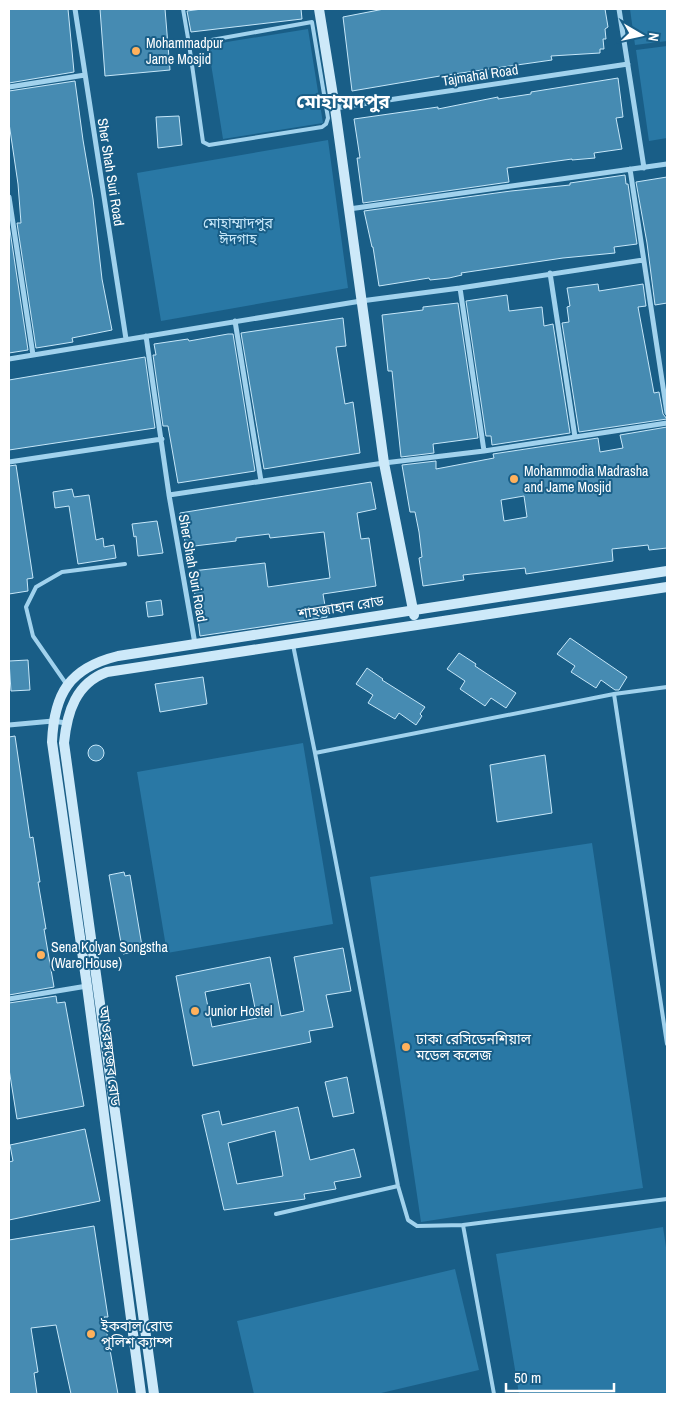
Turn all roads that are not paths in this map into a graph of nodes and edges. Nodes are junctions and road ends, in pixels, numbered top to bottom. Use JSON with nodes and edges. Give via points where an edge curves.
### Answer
{"nodes":[{"id":1,"x":75,"y":9,"type":"edge"},
{"id":2,"x":183,"y":9,"type":"edge"},
{"id":3,"x":319,"y":9,"type":"edge"},
{"id":4,"x":619,"y":9,"type":"edge"},
{"id":5,"x":188,"y":44,"type":"junction"},
{"id":6,"x":628,"y":64,"type":"junction"},
{"id":7,"x":85,"y":75,"type":"junction"},
{"id":8,"x":9,"y":87,"type":"edge"},
{"id":9,"x":335,"y":108,"type":"junction"},
{"id":10,"x":667,"y":164,"type":"edge"},
{"id":11,"x":644,"y":168,"type":"junction"},
{"id":12,"x":630,"y":169,"type":"junction"},
{"id":13,"x":9,"y":198,"type":"edge"},
{"id":14,"x":348,"y":209,"type":"junction"},
{"id":15,"x":643,"y":260,"type":"junction"},
{"id":16,"x":550,"y":273,"type":"junction"},
{"id":17,"x":460,"y":288,"type":"junction"},
{"id":18,"x":361,"y":301,"type":"junction"},
{"id":19,"x":235,"y":321,"type":"junction"},
{"id":20,"x":146,"y":336,"type":"junction"},
{"id":21,"x":126,"y":340,"type":"junction"},
{"id":22,"x":33,"y":355,"type":"junction"},
{"id":23,"x":9,"y":359,"type":"edge"},
{"id":24,"x":667,"y":412,"type":"edge"},
{"id":25,"x":667,"y":423,"type":"edge"},
{"id":26,"x":575,"y":437,"type":"junction"},
{"id":27,"x":162,"y":439,"type":"junction"},
{"id":28,"x":484,"y":451,"type":"junction"},
{"id":29,"x":9,"y":462,"type":"edge"},
{"id":30,"x":384,"y":463,"type":"junction"},
{"id":31,"x":261,"y":481,"type":"junction"},
{"id":32,"x":169,"y":495,"type":"junction"},
{"id":33,"x":125,"y":564,"type":"dead end"},
{"id":34,"x":667,"y":571,"type":"edge"},
{"id":35,"x":667,"y":587,"type":"edge"},
{"id":36,"x":414,"y":609,"type":"junction"},
{"id":37,"x":416,"y":625,"type":"junction"},
{"id":38,"x":293,"y":644,"type":"junction"},
{"id":39,"x":195,"y":645,"type":"junction"},
{"id":40,"x":66,"y":684,"type":"junction"},
{"id":41,"x":667,"y":687,"type":"edge"},
{"id":42,"x":614,"y":694,"type":"junction"},
{"id":43,"x":53,"y":721,"type":"junction"},
{"id":44,"x":66,"y":723,"type":"junction"},
{"id":45,"x":9,"y":726,"type":"edge"},
{"id":46,"x":315,"y":753,"type":"junction"},
{"id":47,"x":87,"y":986,"type":"junction"},
{"id":48,"x":9,"y":999,"type":"edge"},
{"id":49,"x":667,"y":1044,"type":"edge"},
{"id":50,"x":117,"y":1124,"type":"junction"},
{"id":51,"x":106,"y":1125,"type":"junction"},
{"id":52,"x":398,"y":1186,"type":"junction"},
{"id":53,"x":667,"y":1199,"type":"edge"},
{"id":54,"x":276,"y":1214,"type":"dead end"},
{"id":55,"x":463,"y":1225,"type":"junction"},
{"id":56,"x":141,"y":1394,"type":"edge"},
{"id":57,"x":154,"y":1394,"type":"edge"},
{"id":58,"x":494,"y":1394,"type":"edge"}],
"edges":[{"from":1,"to":7,"type":"street","name":"Sher Shah Suri Road"},
{"from":2,"to":5,"type":"lane"},
{"from":3,"to":9,"type":"street"},
{"from":4,"to":6,"type":"street"},
{"from":5,"to":5,"type":"lane","via":[[205,144],[326,124],[328,118],[312,22]]},
{"from":6,"to":9,"type":"street","name":"Tajmahal Road"},
{"from":6,"to":11,"type":"street"},
{"from":7,"to":8,"type":"street"},
{"from":7,"to":21,"type":"street","name":"Sher Shah Suri Road"},
{"from":9,"to":14,"type":"street"},
{"from":10,"to":11,"type":"street"},
{"from":11,"to":12,"type":"street"},
{"from":12,"to":14,"type":"street"},
{"from":12,"to":15,"type":"street"},
{"from":13,"to":22,"type":"street"},
{"from":14,"to":18,"type":"street"},
{"from":15,"to":16,"type":"street"},
{"from":15,"to":24,"type":"street"},
{"from":16,"to":17,"type":"street"},
{"from":16,"to":26,"type":"street"},
{"from":17,"to":18,"type":"street"},
{"from":17,"to":28,"type":"street"},
{"from":18,"to":19,"type":"street"},
{"from":18,"to":30,"type":"street"},
{"from":19,"to":20,"type":"street"},
{"from":19,"to":31,"type":"street"},
{"from":20,"to":21,"type":"street"},
{"from":20,"to":27,"type":"street","name":"Sher Shah Suri Road"},
{"from":21,"to":22,"type":"street"},
{"from":22,"to":23,"type":"street"},
{"from":25,"to":26,"type":"street"},
{"from":26,"to":28,"type":"street"},
{"from":27,"to":29,"type":"street"},
{"from":27,"to":32,"type":"street","name":"Sher Shah Suri Road"},
{"from":28,"to":30,"type":"street"},
{"from":30,"to":31,"type":"street"},
{"from":30,"to":36,"type":"street"},
{"from":31,"to":32,"type":"street"},
{"from":32,"to":39,"type":"street","name":"Sher Shah Suri Road"},
{"from":33,"to":40,"type":"lane","via":[[62,572],[36,587],[26,606],[33,636]]},
{"from":34,"to":36,"type":"street","name":"শাহজাহান রোড"},
{"from":35,"to":37,"type":"street"},
{"from":36,"to":37,"type":"street"},
{"from":36,"to":39,"type":"street","name":"শাহজাহান রোড"},
{"from":37,"to":38,"type":"street"},
{"from":38,"to":44,"type":"street","via":[[107,672],[96,676],[78,694]]},
{"from":38,"to":46,"type":"lane"},
{"from":39,"to":40,"type":"street","name":"শাহজাহান রোড","via":[[102,660],[79,672]]},
{"from":40,"to":43,"type":"street","name":"শাহজাহান রোড"},
{"from":41,"to":42,"type":"lane"},
{"from":42,"to":46,"type":"lane"},
{"from":42,"to":49,"type":"lane"},
{"from":43,"to":44,"type":"street"},
{"from":43,"to":45,"type":"street"},
{"from":43,"to":47,"type":"street","name":"আওরঙ্গজেব রোড","via":[[52,742]]},
{"from":44,"to":50,"type":"street","name":"আওরঙ্গজেব রোড","via":[[64,743]]},
{"from":46,"to":52,"type":"lane"},
{"from":47,"to":48,"type":"street"},
{"from":47,"to":51,"type":"street","name":"আওরঙ্গজেব রোড"},
{"from":50,"to":51,"type":"street"},
{"from":50,"to":57,"type":"street","name":"আওরঙ্গজেব রোড"},
{"from":51,"to":56,"type":"street","name":"আওরঙ্গজেব রোড"},
{"from":52,"to":54,"type":"lane"},
{"from":52,"to":55,"type":"lane","via":[[408,1220],[417,1226]]},
{"from":53,"to":55,"type":"lane"},
{"from":55,"to":58,"type":"lane"}]}
